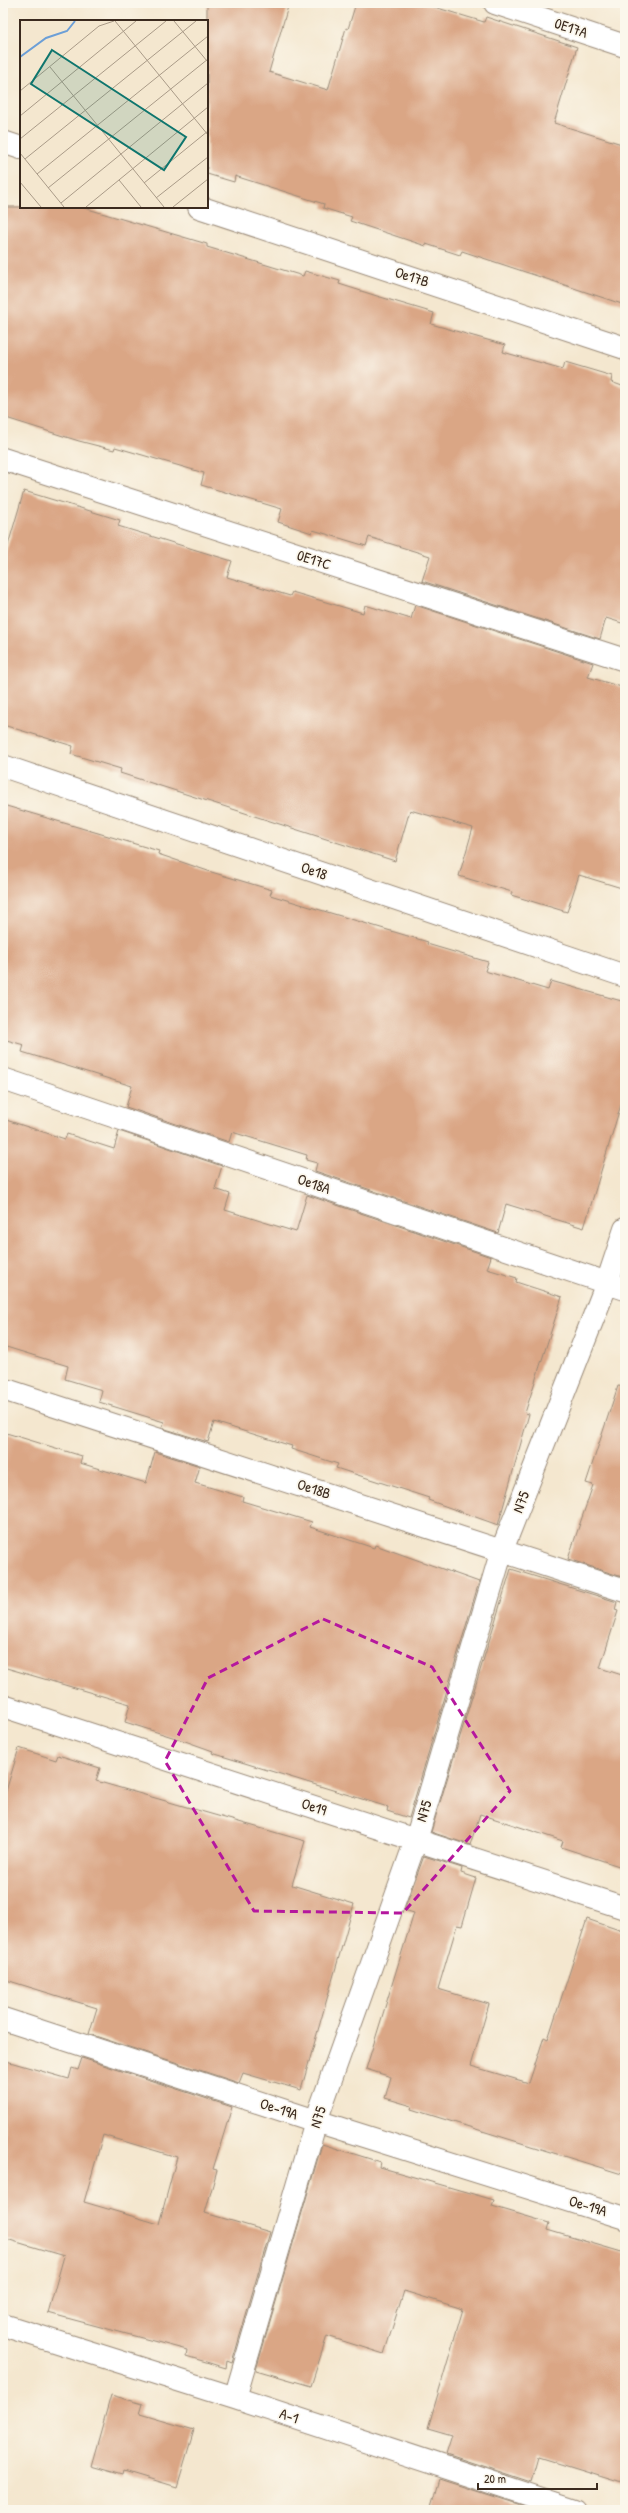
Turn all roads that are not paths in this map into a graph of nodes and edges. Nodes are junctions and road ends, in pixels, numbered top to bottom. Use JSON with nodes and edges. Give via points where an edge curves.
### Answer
{"nodes":[{"id":1,"x":495,"y":3,"type":"edge"},
{"id":2,"x":625,"y":46,"type":"edge"},
{"id":3,"x":3,"y":142,"type":"edge"},
{"id":4,"x":20,"y":148,"type":"edge"},
{"id":5,"x":201,"y":208,"type":"edge"},
{"id":6,"x":625,"y":348,"type":"edge"},
{"id":7,"x":3,"y":459,"type":"edge"},
{"id":8,"x":625,"y":660,"type":"edge"},
{"id":9,"x":3,"y":766,"type":"edge"},
{"id":10,"x":625,"y":976,"type":"edge"},
{"id":11,"x":3,"y":1079,"type":"edge"},
{"id":12,"x":625,"y":1229,"type":"edge"},
{"id":13,"x":616,"y":1286,"type":"edge"},
{"id":14,"x":3,"y":1388,"type":"edge"},
{"id":15,"x":502,"y":1550,"type":"junction"},
{"id":16,"x":625,"y":1591,"type":"edge"},
{"id":17,"x":3,"y":1706,"type":"edge"},
{"id":18,"x":416,"y":1840,"type":"junction"},
{"id":19,"x":625,"y":1908,"type":"edge"},
{"id":20,"x":3,"y":2019,"type":"edge"},
{"id":21,"x":316,"y":2121,"type":"junction"},
{"id":22,"x":625,"y":2218,"type":"edge"},
{"id":23,"x":3,"y":2325,"type":"edge"},
{"id":24,"x":236,"y":2398,"type":"junction"},
{"id":25,"x":575,"y":2510,"type":"edge"}],
"edges":[{"from":1,"to":2,"type":"street","name":"0E17A"},
{"from":3,"to":4,"type":"street"},
{"from":5,"to":6,"type":"street","name":"Oe17B"},
{"from":7,"to":8,"type":"street","name":"0E17C"},
{"from":9,"to":10,"type":"street","name":"Oe18"},
{"from":11,"to":13,"type":"street","name":"Oe18A"},
{"from":12,"to":13,"type":"street","name":"N75"},
{"from":13,"to":15,"type":"street","name":"N75"},
{"from":14,"to":15,"type":"street","name":"Oe18B"},
{"from":15,"to":16,"type":"street","name":"Oe18B"},
{"from":15,"to":18,"type":"street","name":"N75"},
{"from":17,"to":18,"type":"street","name":"Oe19"},
{"from":18,"to":19,"type":"street","name":"Oe19"},
{"from":18,"to":21,"type":"street","name":"N75"},
{"from":20,"to":21,"type":"street","name":"Oe-19A"},
{"from":21,"to":22,"type":"street","name":"Oe-19A"},
{"from":21,"to":24,"type":"street","name":"N75"},
{"from":23,"to":24,"type":"street","name":"A-1"},
{"from":24,"to":25,"type":"street","name":"A-1"}]}
